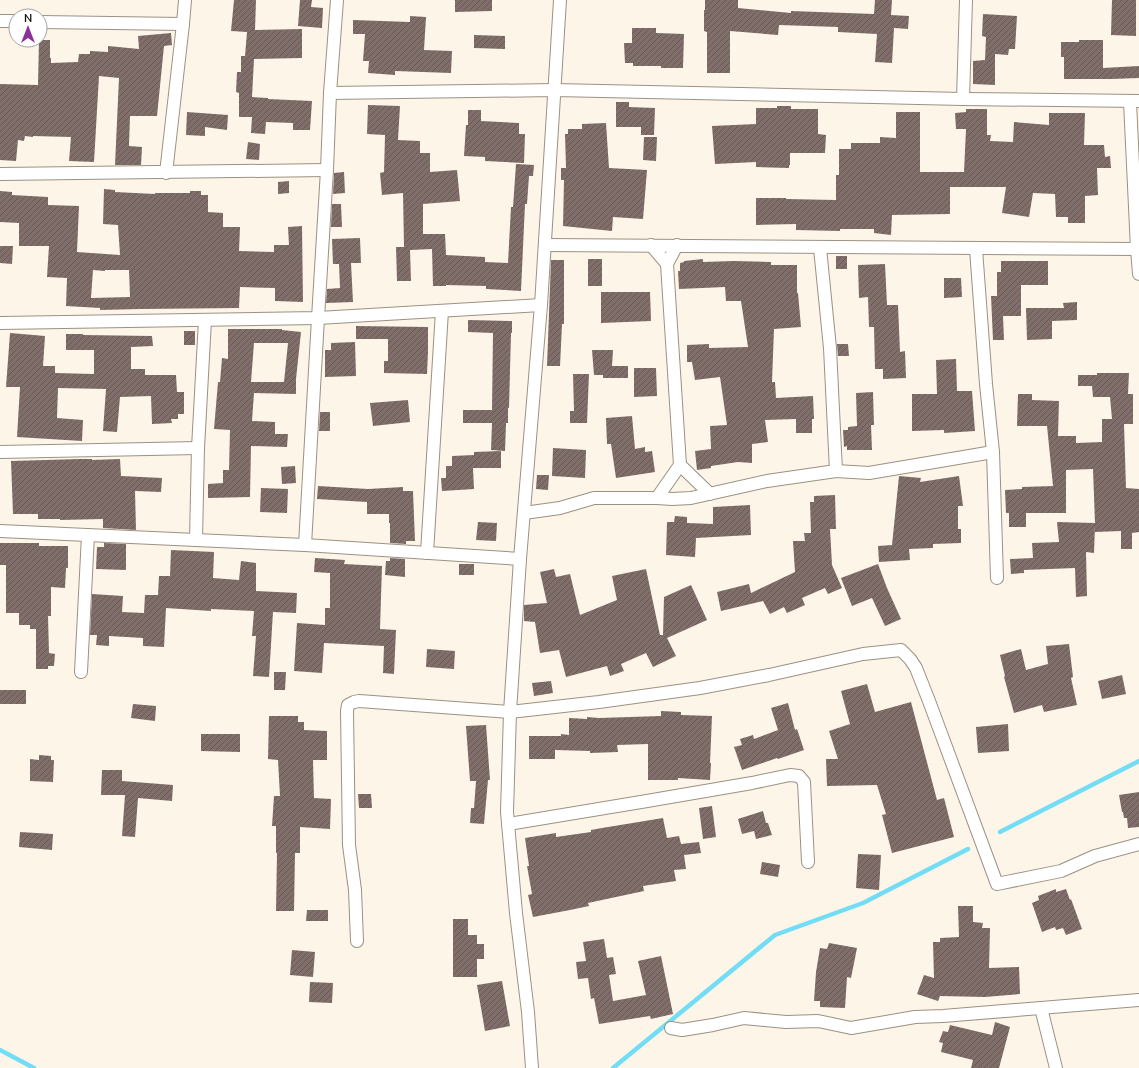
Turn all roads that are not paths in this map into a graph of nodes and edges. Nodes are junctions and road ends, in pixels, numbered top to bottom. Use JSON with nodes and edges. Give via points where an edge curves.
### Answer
{"nodes":[{"id":1,"x":184,"y":0,"type":"edge"},
{"id":2,"x":337,"y":0,"type":"edge"},
{"id":3,"x":560,"y":0,"type":"edge"},
{"id":4,"x":966,"y":0,"type":"edge"},
{"id":5,"x":48,"y":22,"type":"edge"},
{"id":6,"x":183,"y":24,"type":"junction"},
{"id":7,"x":554,"y":90,"type":"junction"},
{"id":8,"x":330,"y":93,"type":"junction"},
{"id":9,"x":964,"y":99,"type":"junction"},
{"id":10,"x":1134,"y":102,"type":"edge"},
{"id":11,"x":327,"y":170,"type":"junction"},
{"id":12,"x":166,"y":173,"type":"junction"},
{"id":13,"x":0,"y":174,"type":"edge"},
{"id":14,"x":545,"y":245,"type":"junction"},
{"id":15,"x":651,"y":245,"type":"junction"},
{"id":16,"x":676,"y":245,"type":"junction"},
{"id":17,"x":820,"y":248,"type":"junction"},
{"id":18,"x":976,"y":249,"type":"junction"},
{"id":19,"x":1137,"y":249,"type":"junction"},
{"id":20,"x":668,"y":264,"type":"junction"},
{"id":21,"x":1139,"y":274,"type":"edge"},
{"id":22,"x":542,"y":305,"type":"junction"},
{"id":23,"x":442,"y":311,"type":"junction"},
{"id":24,"x":318,"y":318,"type":"junction"},
{"id":25,"x":205,"y":320,"type":"junction"},
{"id":26,"x":0,"y":323,"type":"edge"},
{"id":27,"x":198,"y":448,"type":"junction"},
{"id":28,"x":0,"y":452,"type":"edge"},
{"id":29,"x":993,"y":452,"type":"junction"},
{"id":30,"x":680,"y":464,"type":"junction"},
{"id":31,"x":836,"y":471,"type":"junction"},
{"id":32,"x":710,"y":494,"type":"junction"},
{"id":33,"x":657,"y":498,"type":"junction"},
{"id":34,"x":524,"y":513,"type":"junction"},
{"id":35,"x":0,"y":531,"type":"edge"},
{"id":36,"x":88,"y":535,"type":"junction"},
{"id":37,"x":196,"y":540,"type":"junction"},
{"id":38,"x":305,"y":545,"type":"junction"},
{"id":39,"x":427,"y":553,"type":"junction"},
{"id":40,"x":520,"y":559,"type":"junction"},
{"id":41,"x":997,"y":578,"type":"dead end"},
{"id":42,"x":81,"y":672,"type":"dead end"},
{"id":43,"x":510,"y":712,"type":"junction"},
{"id":44,"x":508,"y":824,"type":"junction"},
{"id":45,"x":1139,"y":844,"type":"edge"},
{"id":46,"x":808,"y":862,"type":"dead end"},
{"id":47,"x":357,"y":941,"type":"dead end"},
{"id":48,"x":1139,"y":1000,"type":"edge"},
{"id":49,"x":1041,"y":1008,"type":"junction"},
{"id":50,"x":671,"y":1028,"type":"dead end"},
{"id":51,"x":532,"y":1068,"type":"edge"},
{"id":52,"x":1056,"y":1068,"type":"edge"}],
"edges":[{"from":1,"to":6,"type":"street"},
{"from":2,"to":8,"type":"street"},
{"from":3,"to":7,"type":"street"},
{"from":4,"to":9,"type":"street"},
{"from":5,"to":6,"type":"street"},
{"from":6,"to":12,"type":"street"},
{"from":7,"to":8,"type":"street"},
{"from":7,"to":9,"type":"street"},
{"from":7,"to":14,"type":"street"},
{"from":8,"to":11,"type":"street"},
{"from":9,"to":10,"type":"street"},
{"from":10,"to":19,"type":"street"},
{"from":11,"to":12,"type":"street"},
{"from":11,"to":24,"type":"street"},
{"from":12,"to":13,"type":"street"},
{"from":14,"to":15,"type":"street"},
{"from":14,"to":22,"type":"street"},
{"from":15,"to":16,"type":"street"},
{"from":15,"to":20,"type":"street"},
{"from":16,"to":17,"type":"street"},
{"from":16,"to":20,"type":"street"},
{"from":17,"to":18,"type":"street"},
{"from":17,"to":31,"type":"street","via":[[830,348]]},
{"from":18,"to":19,"type":"street"},
{"from":18,"to":29,"type":"street"},
{"from":19,"to":21,"type":"street"},
{"from":20,"to":30,"type":"street"},
{"from":22,"to":23,"type":"street"},
{"from":22,"to":34,"type":"street"},
{"from":23,"to":24,"type":"street"},
{"from":23,"to":39,"type":"street"},
{"from":24,"to":25,"type":"street"},
{"from":24,"to":38,"type":"street"},
{"from":25,"to":26,"type":"street"},
{"from":25,"to":27,"type":"street"},
{"from":27,"to":28,"type":"street"},
{"from":27,"to":37,"type":"street"},
{"from":29,"to":31,"type":"street","via":[[870,473]]},
{"from":29,"to":41,"type":"street"},
{"from":30,"to":32,"type":"street"},
{"from":30,"to":33,"type":"street"},
{"from":31,"to":32,"type":"street","via":[[767,481]]},
{"from":32,"to":33,"type":"street","via":[[691,498]]},
{"from":33,"to":34,"type":"street","via":[[594,498],[560,508]]},
{"from":34,"to":40,"type":"street"},
{"from":35,"to":36,"type":"street"},
{"from":36,"to":37,"type":"street"},
{"from":36,"to":42,"type":"street"},
{"from":37,"to":38,"type":"street"},
{"from":38,"to":39,"type":"street"},
{"from":39,"to":40,"type":"street"},
{"from":40,"to":43,"type":"street"},
{"from":43,"to":44,"type":"street"},
{"from":43,"to":45,"type":"street","via":[[700,688],[863,654],[901,650],[916,668],[997,884],[1061,871],[1095,856]]},
{"from":43,"to":47,"type":"street","via":[[359,702],[348,705],[350,845]]},
{"from":44,"to":46,"type":"street","via":[[790,775],[800,776],[804,782]]},
{"from":44,"to":51,"type":"street"},
{"from":48,"to":49,"type":"street"},
{"from":49,"to":50,"type":"street","via":[[915,1018],[851,1028],[818,1021],[786,1022],[744,1018],[682,1030]]},
{"from":49,"to":52,"type":"street"}]}
